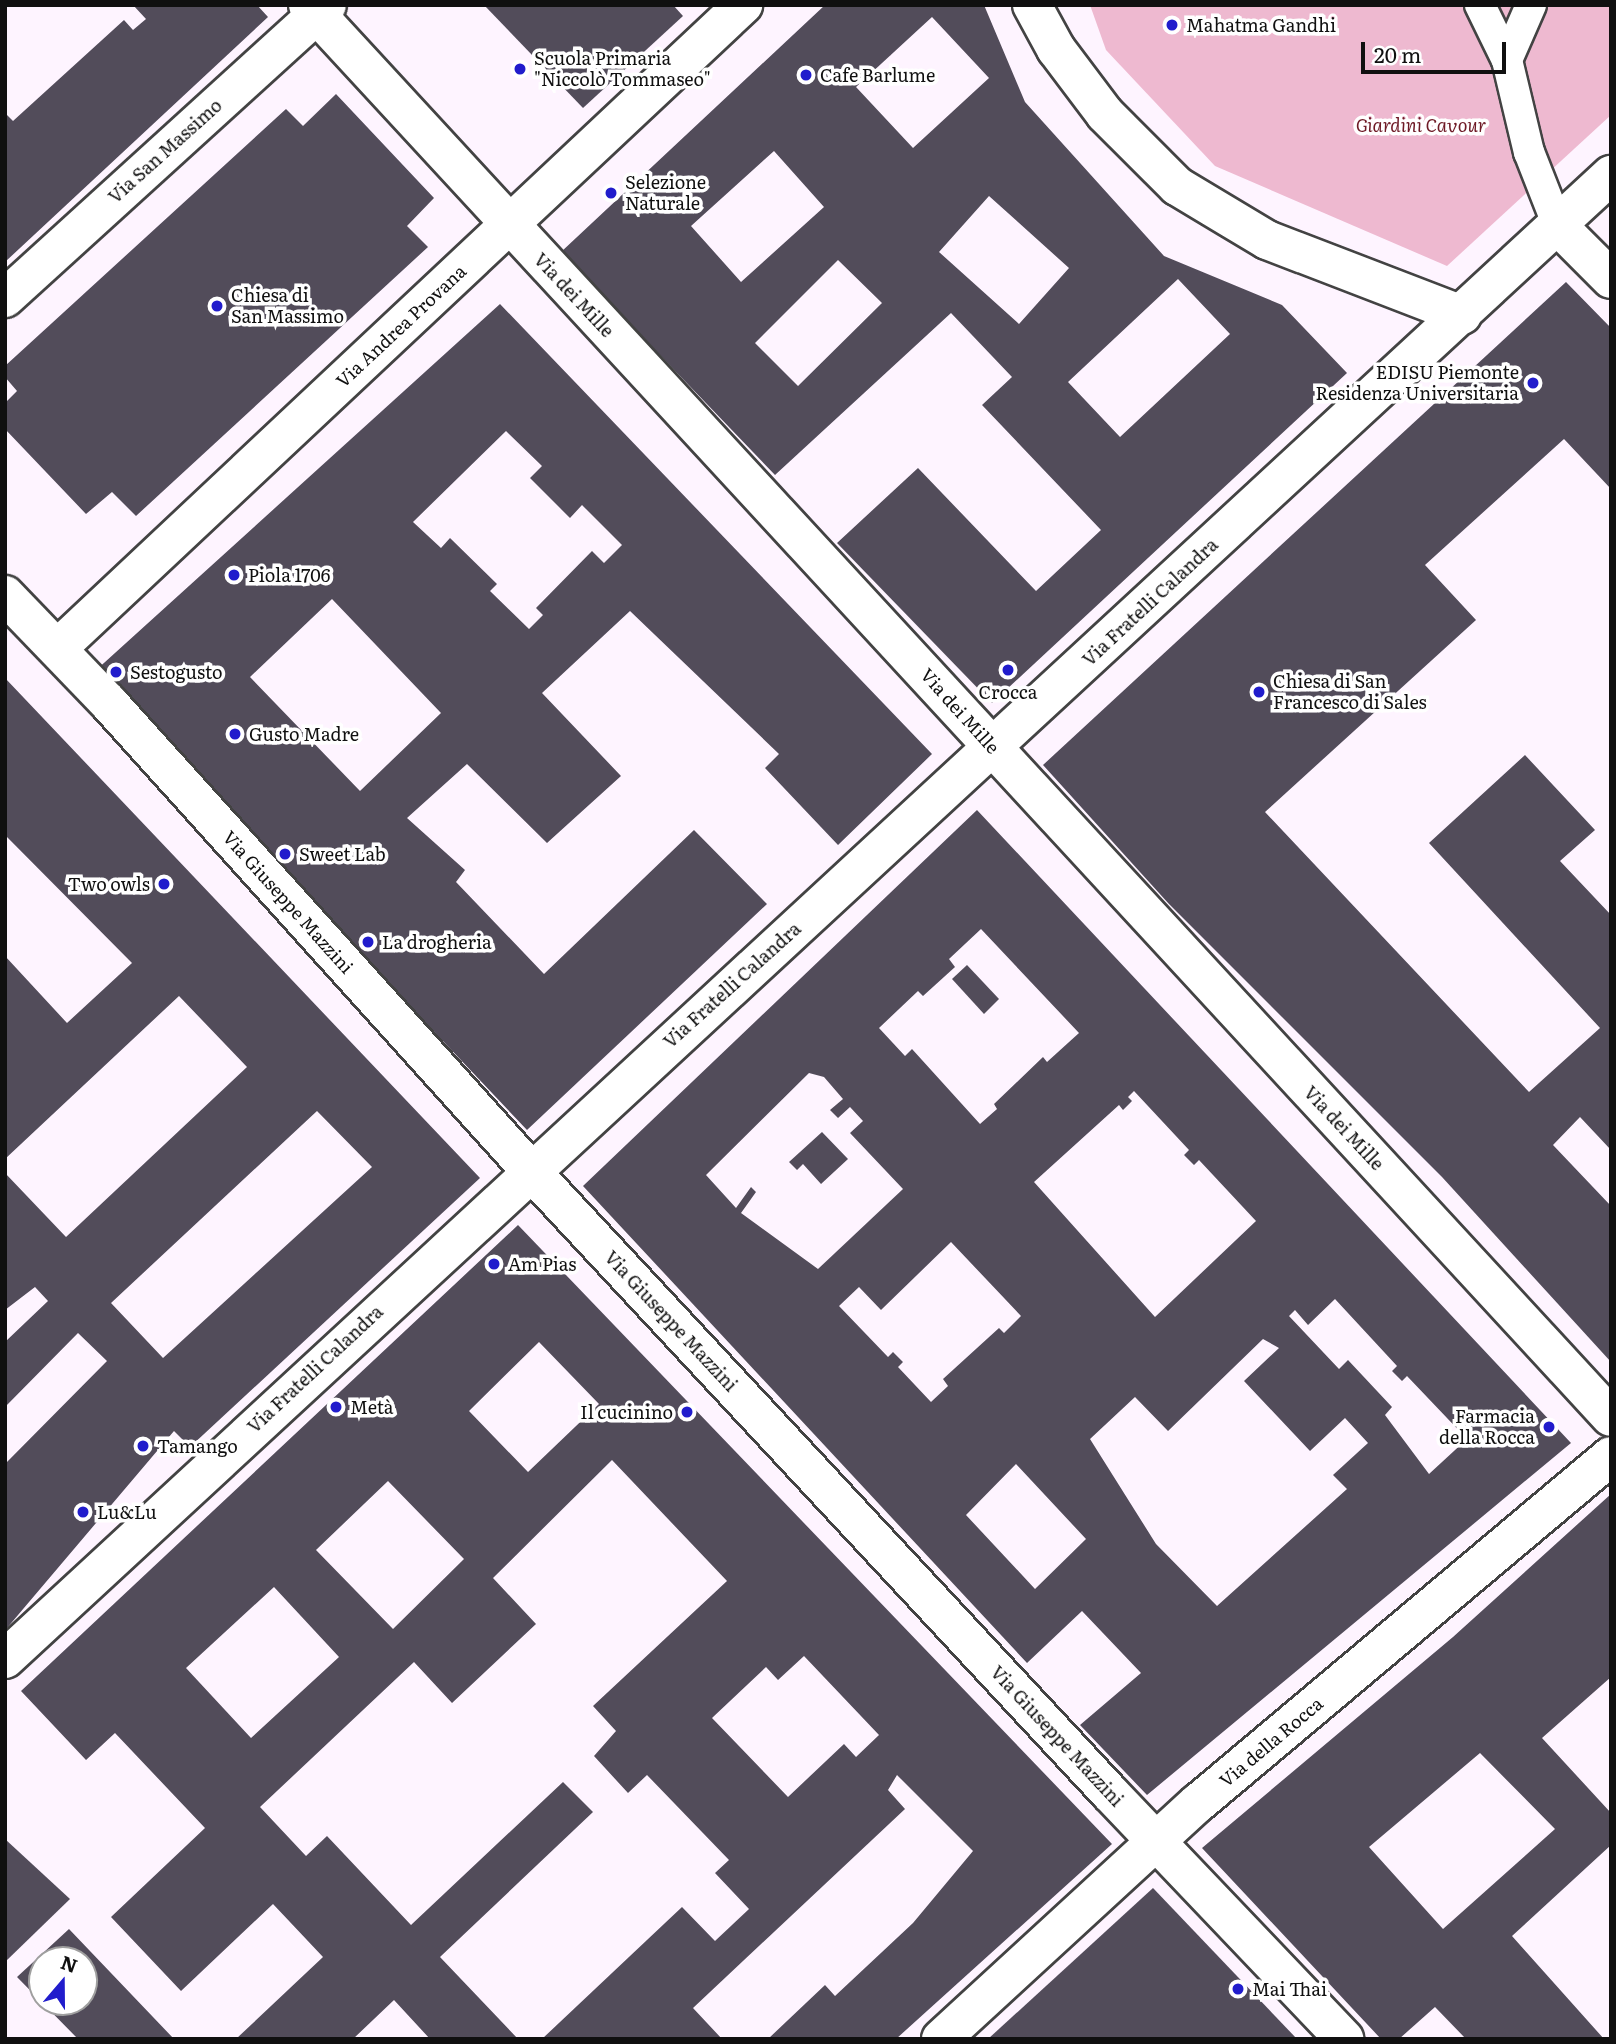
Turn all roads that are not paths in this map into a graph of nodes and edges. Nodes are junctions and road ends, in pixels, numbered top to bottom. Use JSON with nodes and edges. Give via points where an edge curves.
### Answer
{"nodes":[{"id":1,"x":744,"y":5,"type":"edge"},
{"id":2,"x":1032,"y":5,"type":"edge"},
{"id":3,"x":1480,"y":5,"type":"edge"},
{"id":4,"x":1531,"y":5,"type":"edge"},
{"id":5,"x":317,"y":8,"type":"edge"},
{"id":6,"x":1507,"y":60,"type":"junction"},
{"id":7,"x":1611,"y":176,"type":"edge"},
{"id":8,"x":509,"y":225,"type":"junction"},
{"id":9,"x":1558,"y":226,"type":"junction"},
{"id":10,"x":1611,"y":279,"type":"edge"},
{"id":11,"x":5,"y":298,"type":"edge"},
{"id":12,"x":1462,"y":315,"type":"junction"},
{"id":13,"x":5,"y":596,"type":"edge"},
{"id":14,"x":58,"y":648,"type":"junction"},
{"id":15,"x":992,"y":747,"type":"junction"},
{"id":16,"x":530,"y":1170,"type":"junction"},
{"id":17,"x":1611,"y":1417,"type":"edge"},
{"id":18,"x":1611,"y":1456,"type":"edge"},
{"id":19,"x":5,"y":1658,"type":"edge"},
{"id":20,"x":1154,"y":1841,"type":"junction"},
{"id":21,"x":941,"y":2039,"type":"edge"},
{"id":22,"x":1344,"y":2039,"type":"edge"}],
"edges":[{"from":1,"to":8,"type":"street","name":"Via Andrea Provana"},
{"from":2,"to":12,"type":"street","via":[[1056,49],[1099,107],[1177,186],[1267,240]]},
{"from":3,"to":6,"type":"street"},
{"from":4,"to":6,"type":"street"},
{"from":5,"to":8,"type":"street","name":"Via dei Mille"},
{"from":5,"to":11,"type":"street","name":"Via San Massimo"},
{"from":6,"to":9,"type":"street","via":[[1529,152]]},
{"from":7,"to":9,"type":"street","name":"Via Fratelli Calandra"},
{"from":8,"to":14,"type":"street","name":"Via Andrea Provana"},
{"from":8,"to":15,"type":"street","name":"Via dei Mille"},
{"from":9,"to":10,"type":"street"},
{"from":9,"to":12,"type":"street","name":"Via Fratelli Calandra"},
{"from":12,"to":15,"type":"street","name":"Via Fratelli Calandra"},
{"from":13,"to":14,"type":"street","name":"Via Giuseppe Mazzini"},
{"from":14,"to":16,"type":"street","name":"Via Giuseppe Mazzini"},
{"from":15,"to":16,"type":"street","name":"Via Fratelli Calandra"},
{"from":15,"to":17,"type":"street","name":"Via dei Mille"},
{"from":16,"to":19,"type":"street","name":"Via Fratelli Calandra"},
{"from":16,"to":20,"type":"street","name":"Via Giuseppe Mazzini"},
{"from":18,"to":20,"type":"street","name":"Via della Rocca"},
{"from":20,"to":21,"type":"street","name":"Via della Rocca"},
{"from":20,"to":22,"type":"street","name":"Via Giuseppe Mazzini"}]}
